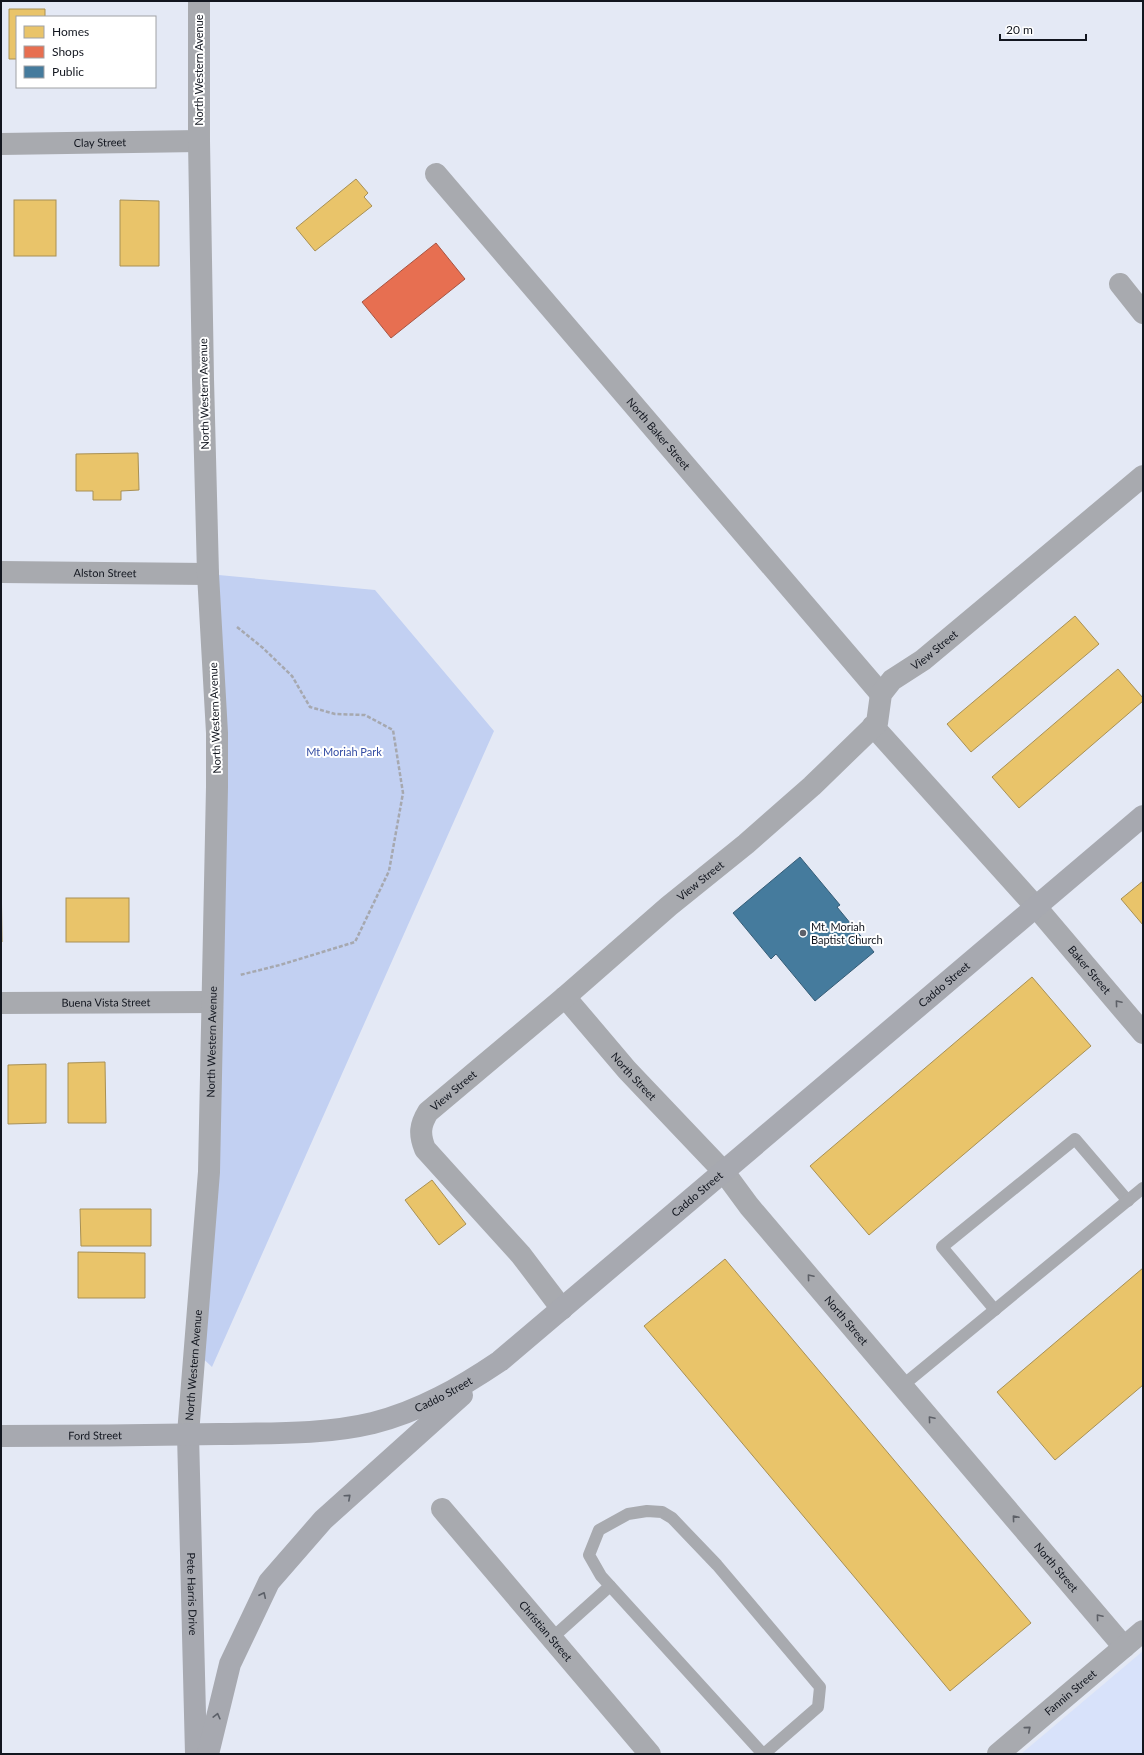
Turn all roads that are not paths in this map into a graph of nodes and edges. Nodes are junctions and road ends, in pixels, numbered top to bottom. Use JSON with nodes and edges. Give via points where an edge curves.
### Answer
{"nodes":[{"id":1,"x":199,"y":1,"type":"edge"},
{"id":2,"x":199,"y":141,"type":"junction"},
{"id":3,"x":1,"y":144,"type":"edge"},
{"id":4,"x":436,"y":174,"type":"dead end"},
{"id":5,"x":1120,"y":284,"type":"dead end"},
{"id":6,"x":1143,"y":313,"type":"edge"},
{"id":7,"x":1143,"y":476,"type":"edge"},
{"id":8,"x":1,"y":572,"type":"edge"},
{"id":9,"x":208,"y":574,"type":"junction"},
{"id":10,"x":881,"y":694,"type":"junction"},
{"id":11,"x":873,"y":726,"type":"junction"},
{"id":12,"x":1143,"y":816,"type":"edge"},
{"id":13,"x":1036,"y":908,"type":"junction"},
{"id":14,"x":212,"y":992,"type":"junction"},
{"id":15,"x":565,"y":997,"type":"junction"},
{"id":16,"x":1,"y":1003,"type":"edge"},
{"id":17,"x":1143,"y":1033,"type":"edge"},
{"id":18,"x":724,"y":1172,"type":"junction"},
{"id":19,"x":1143,"y":1188,"type":"edge"},
{"id":20,"x":1128,"y":1201,"type":"junction"},
{"id":21,"x":562,"y":1309,"type":"junction"},
{"id":22,"x":995,"y":1310,"type":"junction"},
{"id":23,"x":500,"y":1361,"type":"junction"},
{"id":24,"x":902,"y":1386,"type":"junction"},
{"id":25,"x":188,"y":1434,"type":"junction"},
{"id":26,"x":1,"y":1436,"type":"edge"},
{"id":27,"x":442,"y":1509,"type":"dead end"},
{"id":28,"x":610,"y":1586,"type":"junction"},
{"id":29,"x":1143,"y":1631,"type":"edge"},
{"id":30,"x":552,"y":1638,"type":"junction"},
{"id":31,"x":1124,"y":1647,"type":"junction"},
{"id":32,"x":196,"y":1754,"type":"edge"},
{"id":33,"x":208,"y":1754,"type":"edge"},
{"id":34,"x":650,"y":1754,"type":"edge"},
{"id":35,"x":763,"y":1754,"type":"edge"},
{"id":36,"x":998,"y":1754,"type":"edge"}],
"edges":[{"from":1,"to":2,"type":"street","name":"North Western Avenue"},
{"from":2,"to":3,"type":"street","name":"Clay Street"},
{"from":2,"to":9,"type":"street","name":"North Western Avenue"},
{"from":4,"to":10,"type":"street","name":"North Baker Street"},
{"from":5,"to":6,"type":"street"},
{"from":7,"to":10,"type":"street","name":"View Street","via":[[923,660],[892,680]]},
{"from":8,"to":9,"type":"street","name":"Alston Street"},
{"from":9,"to":14,"type":"street","name":"North Western Avenue","via":[[217,787]]},
{"from":10,"to":11,"type":"street","name":"View Street","via":[[876,723]]},
{"from":11,"to":13,"type":"street","name":"Baker Street"},
{"from":11,"to":15,"type":"street","name":"View Street","via":[[812,786]]},
{"from":12,"to":13,"type":"main road","name":"Caddo Street"},
{"from":17,"to":13,"type":"street","name":"Baker Street","one_way":true},
{"from":13,"to":18,"type":"main road","name":"Caddo Street"},
{"from":14,"to":16,"type":"street","name":"Buena Vista Street"},
{"from":14,"to":25,"type":"street","name":"North Western Avenue","via":[[209,1172]]},
{"from":15,"to":18,"type":"street","name":"North Street","via":[[628,1070]]},
{"from":15,"to":21,"type":"street","name":"View Street","via":[[428,1112],[420,1131],[425,1149],[521,1255]]},
{"from":18,"to":21,"type":"main road","name":"Caddo Street"},
{"from":24,"to":18,"type":"street","name":"North Street","one_way":true,"via":[[749,1206]]},
{"from":19,"to":20,"type":"lane"},
{"from":20,"to":22,"type":"lane"},
{"from":20,"to":22,"type":"lane","via":[[1075,1139],[942,1247]]},
{"from":21,"to":23,"type":"main road","name":"Caddo Street"},
{"from":22,"to":24,"type":"lane"},
{"from":23,"to":25,"type":"main road","name":"Caddo Street","via":[[466,1384],[423,1406],[374,1422],[314,1431]]},
{"from":33,"to":23,"type":"main road","one_way":true,"via":[[230,1664],[269,1582],[323,1520]]},
{"from":31,"to":24,"type":"street","name":"North Street","one_way":true},
{"from":25,"to":26,"type":"main road","name":"Ford Street"},
{"from":25,"to":32,"type":"main road","name":"Pete Harris Drive"},
{"from":27,"to":30,"type":"street","name":"Christian Street"},
{"from":28,"to":30,"type":"lane"},
{"from":28,"to":35,"type":"lane"},
{"from":28,"to":35,"type":"lane","via":[[589,1555],[599,1530],[628,1514],[647,1510],[662,1512],[672,1518],[717,1565],[820,1687],[818,1707]]},
{"from":29,"to":31,"type":"street","name":"Fannin Street"},
{"from":30,"to":34,"type":"street","name":"Christian Street"},
{"from":36,"to":31,"type":"street","name":"Fannin Street","one_way":true}]}
